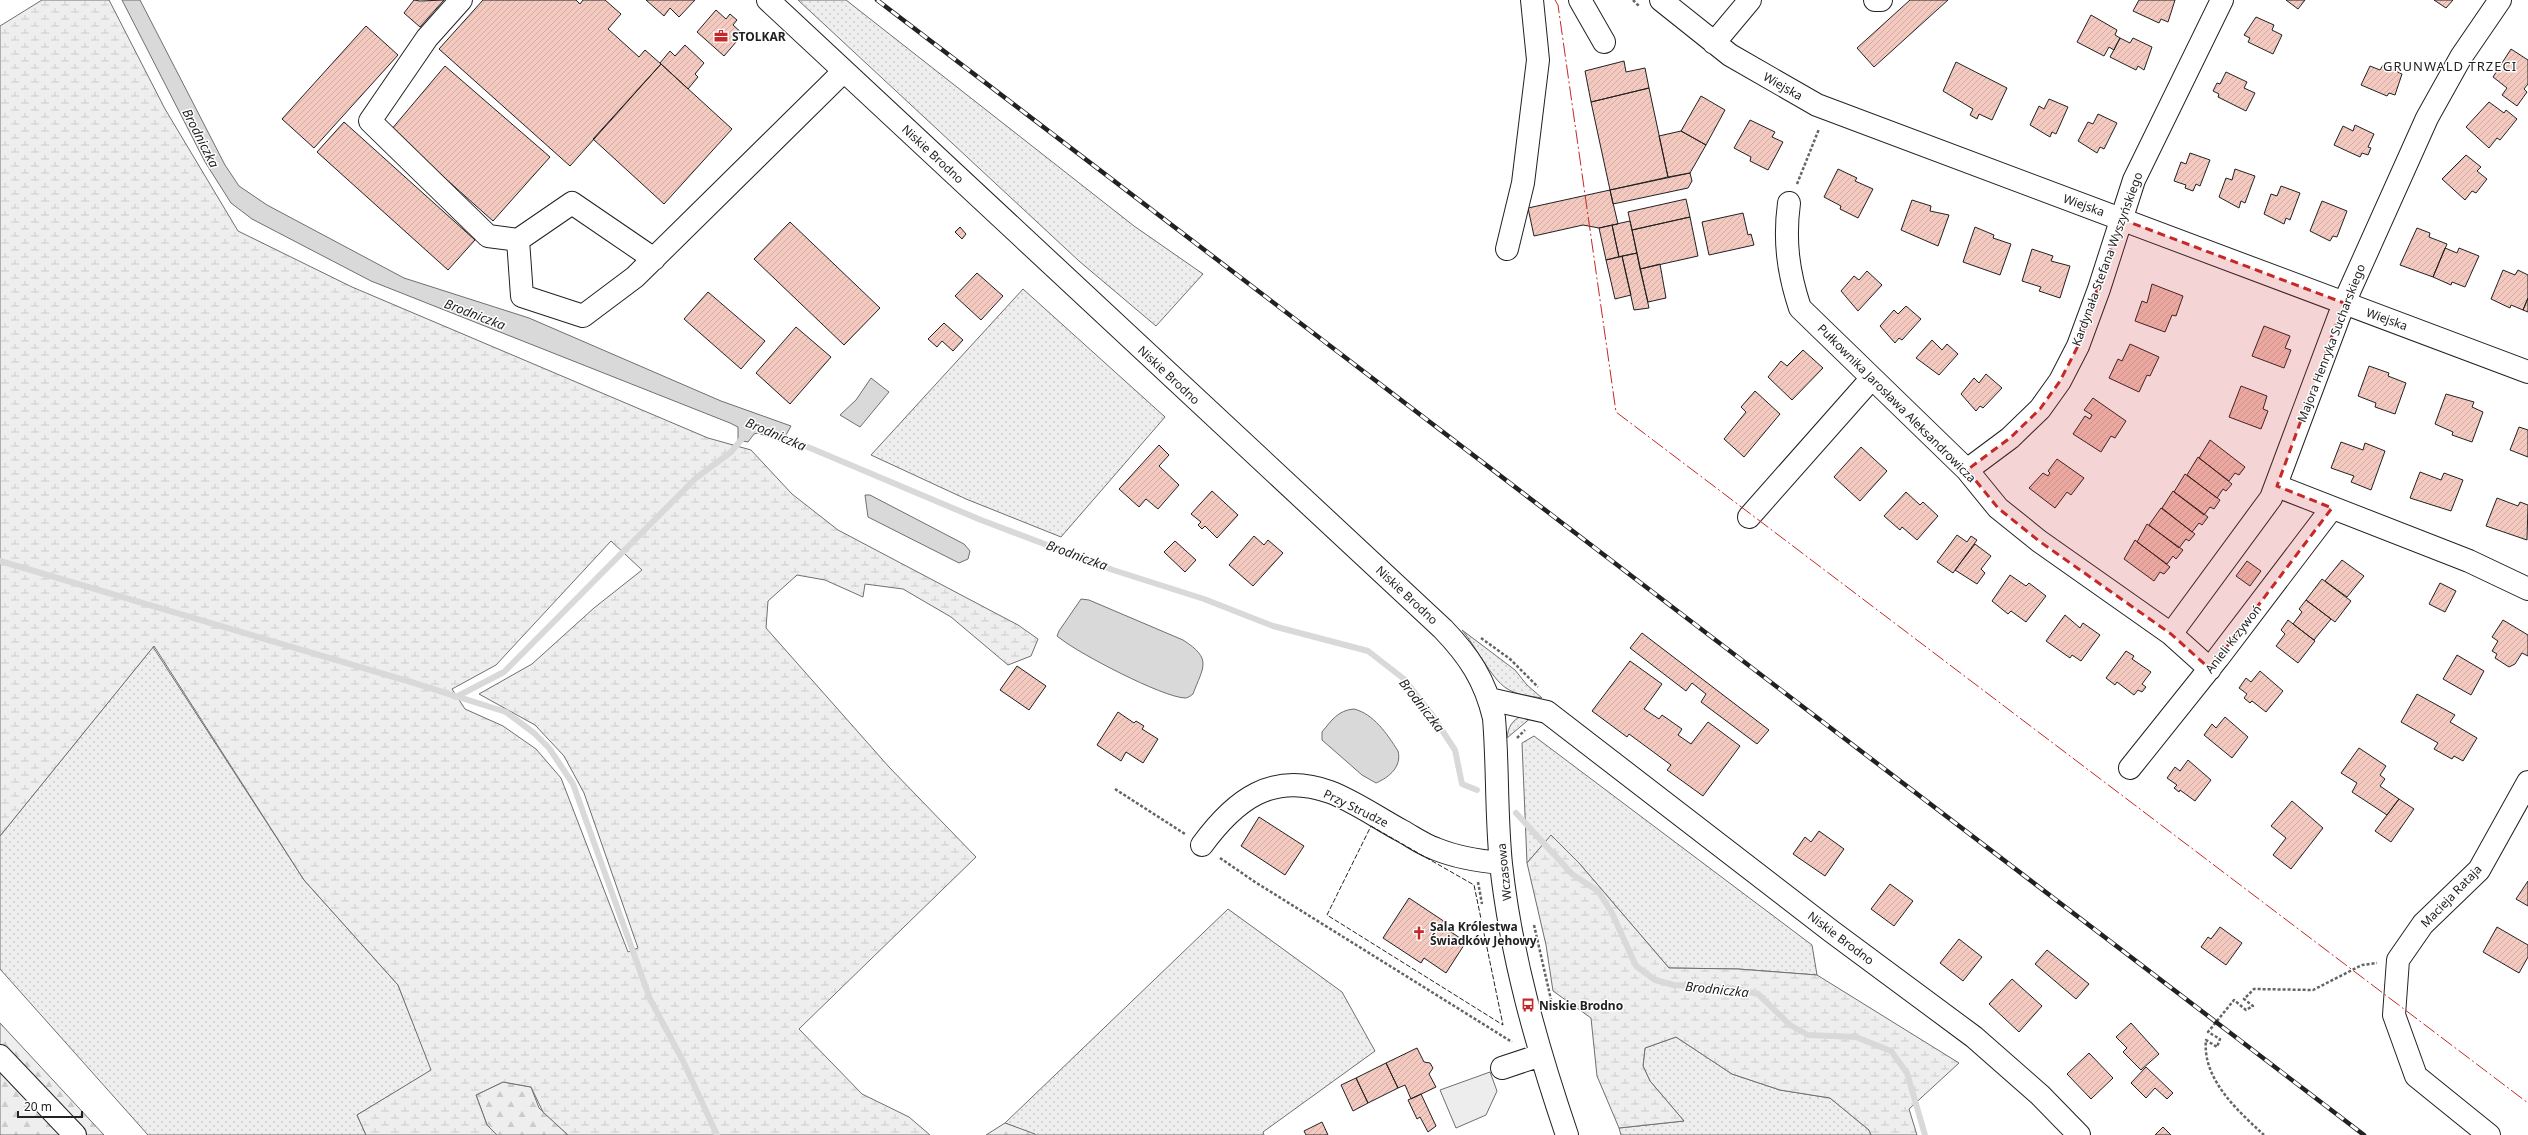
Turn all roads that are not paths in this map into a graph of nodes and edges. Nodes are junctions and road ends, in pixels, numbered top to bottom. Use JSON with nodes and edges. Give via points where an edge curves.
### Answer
{"nodes":[{"id":1,"x":461,"y":0,"type":"edge"},
{"id":2,"x":768,"y":0,"type":"edge"},
{"id":3,"x":1532,"y":0,"type":"edge"},
{"id":4,"x":1580,"y":0,"type":"edge"},
{"id":5,"x":1661,"y":0,"type":"edge"},
{"id":6,"x":1750,"y":0,"type":"edge"},
{"id":7,"x":1875,"y":0,"type":"edge"},
{"id":8,"x":1881,"y":0,"type":"edge"},
{"id":9,"x":2222,"y":0,"type":"edge"},
{"id":10,"x":2500,"y":0,"type":"edge"},
{"id":11,"x":1604,"y":42,"type":"dead end"},
{"id":12,"x":1714,"y":43,"type":"junction"},
{"id":13,"x":844,"y":71,"type":"junction"},
{"id":14,"x":1789,"y":203,"type":"road end"},
{"id":15,"x":2121,"y":219,"type":"junction"},
{"id":16,"x":518,"y":240,"type":"junction"},
{"id":17,"x":1507,"y":249,"type":"dead end"},
{"id":18,"x":654,"y":259,"type":"junction"},
{"id":19,"x":2344,"y":303,"type":"junction"},
{"id":20,"x":2528,"y":372,"type":"edge"},
{"id":21,"x":1872,"y":378,"type":"junction"},
{"id":22,"x":1967,"y":470,"type":"junction"},
{"id":23,"x":2277,"y":486,"type":"junction"},
{"id":24,"x":2332,"y":508,"type":"junction"},
{"id":25,"x":1749,"y":517,"type":"dead end"},
{"id":26,"x":2528,"y":589,"type":"edge"},
{"id":27,"x":2171,"y":634,"type":"junction"},
{"id":28,"x":2210,"y":669,"type":"junction"},
{"id":29,"x":1489,"y":699,"type":"junction"},
{"id":30,"x":2130,"y":768,"type":"dead end"},
{"id":31,"x":2528,"y":782,"type":"edge"},
{"id":32,"x":1202,"y":845,"type":"road end"},
{"id":33,"x":1501,"y":863,"type":"junction"},
{"id":34,"x":1533,"y":1048,"type":"junction"},
{"id":35,"x":0,"y":1056,"type":"edge"},
{"id":36,"x":1502,"y":1068,"type":"dead end"},
{"id":37,"x":75,"y":1135,"type":"edge"},
{"id":38,"x":1567,"y":1135,"type":"edge"},
{"id":39,"x":2079,"y":1135,"type":"edge"},
{"id":40,"x":2490,"y":1135,"type":"edge"}],
"edges":[{"from":1,"to":16,"type":"street","via":[[427,38],[370,121],[488,236]]},
{"from":2,"to":13,"type":"street","name":"Niskie Brodno"},
{"from":3,"to":17,"type":"street","via":[[1538,60],[1523,183]]},
{"from":4,"to":11,"type":"street"},
{"from":5,"to":12,"type":"street","name":"Wiejska"},
{"from":6,"to":12,"type":"street"},
{"from":7,"to":8,"type":"street"},
{"from":9,"to":15,"type":"street","name":"Kardynała Stefana Wyszyńskiego","via":[[2134,180]]},
{"from":10,"to":19,"type":"street","name":"Majora Henryka Sucharskiego","via":[[2461,57],[2427,118]]},
{"from":12,"to":15,"type":"street","name":"Wiejska","via":[[1730,55],[1817,105]]},
{"from":13,"to":18,"type":"street"},
{"from":13,"to":29,"type":"street","name":"Niskie Brodno","via":[[1443,629],[1465,652]]},
{"from":14,"to":21,"type":"street","name":"Pułkownika Jarosława Aleksandrowicza","via":[[1785,233],[1793,288],[1800,308]]},
{"from":15,"to":19,"type":"street","name":"Wiejska"},
{"from":15,"to":22,"type":"street","name":"Kardynała Stefana Wyszyńskiego","via":[[2078,346],[2060,381],[2040,409],[2010,438]]},
{"from":16,"to":18,"type":"street","via":[[572,203]]},
{"from":16,"to":18,"type":"street","via":[[522,296],[583,316],[635,277]]},
{"from":19,"to":20,"type":"street","name":"Wiejska"},
{"from":19,"to":23,"type":"street","name":"Majora Henryka Sucharskiego"},
{"from":21,"to":22,"type":"street","name":"Pułkownika Jarosława Aleksandrowicza"},
{"from":21,"to":25,"type":"street"},
{"from":22,"to":27,"type":"street","name":"Pułkownika Jarosława Aleksandrowicza","via":[[1998,508]]},
{"from":23,"to":24,"type":"street"},
{"from":23,"to":27,"type":"street","name":"Majora Henryka Sucharskiego","via":[[2271,498]]},
{"from":24,"to":26,"type":"street","via":[[2469,560]]},
{"from":24,"to":28,"type":"street","name":"Anieli Krzywoń"},
{"from":27,"to":28,"type":"street","name":"Pułkownika Jarosława Aleksandrowicza"},
{"from":28,"to":30,"type":"street","name":"Anieli Krzywoń"},
{"from":29,"to":33,"type":"street","name":"Wczasowa","via":[[1496,743]]},
{"from":29,"to":39,"type":"street","name":"Niskie Brodno","via":[[1547,712],[1831,931],[1974,1037],[2040,1095]]},
{"from":31,"to":40,"type":"street","name":"Macieja Rataja","via":[[2479,870],[2423,924],[2398,960],[2394,1015],[2416,1076]]},
{"from":32,"to":33,"type":"street","name":"Przy Strudze","via":[[1239,803],[1280,784],[1306,786],[1330,792],[1435,849],[1466,860]]},
{"from":33,"to":34,"type":"street","name":"Wczasowa"},
{"from":34,"to":36,"type":"street"},
{"from":34,"to":38,"type":"street","name":"Wczasowa"},
{"from":35,"to":37,"type":"street"}]}
